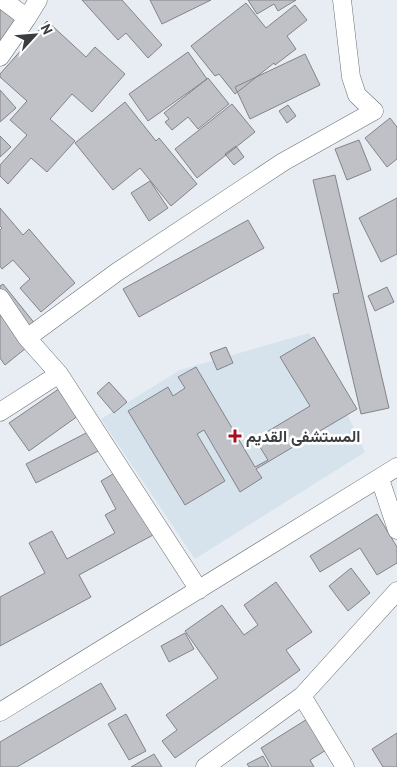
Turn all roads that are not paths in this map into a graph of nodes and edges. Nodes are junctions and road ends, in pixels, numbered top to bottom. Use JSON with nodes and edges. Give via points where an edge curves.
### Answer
{"nodes":[{"id":1,"x":4,"y":0,"type":"edge"},
{"id":2,"x":38,"y":0,"type":"edge"},
{"id":3,"x":342,"y":0,"type":"edge"},
{"id":4,"x":27,"y":18,"type":"junction"},
{"id":5,"x":0,"y":57,"type":"edge"},
{"id":6,"x":0,"y":298,"type":"edge"},
{"id":7,"x":27,"y":338,"type":"junction"},
{"id":8,"x":59,"y":374,"type":"junction"},
{"id":9,"x":0,"y":412,"type":"edge"},
{"id":10,"x":397,"y":467,"type":"edge"},
{"id":11,"x":380,"y":479,"type":"junction"},
{"id":12,"x":397,"y":530,"type":"edge"},
{"id":13,"x":199,"y":590,"type":"junction"},
{"id":14,"x":397,"y":591,"type":"edge"},
{"id":15,"x":302,"y":696,"type":"junction"},
{"id":16,"x":0,"y":712,"type":"edge"},
{"id":17,"x":205,"y":767,"type":"edge"},
{"id":18,"x":344,"y":767,"type":"edge"}],
"edges":[{"from":1,"to":4,"type":"street"},
{"from":2,"to":4,"type":"street"},
{"from":3,"to":7,"type":"street","via":[[350,78],[358,95],[374,111],[283,162],[117,272]]},
{"from":4,"to":5,"type":"street"},
{"from":6,"to":7,"type":"street"},
{"from":7,"to":8,"type":"street"},
{"from":8,"to":9,"type":"street"},
{"from":8,"to":13,"type":"street"},
{"from":10,"to":11,"type":"street"},
{"from":11,"to":12,"type":"street"},
{"from":11,"to":13,"type":"street"},
{"from":13,"to":16,"type":"street"},
{"from":14,"to":15,"type":"street"},
{"from":15,"to":17,"type":"street"},
{"from":15,"to":18,"type":"street"}]}
